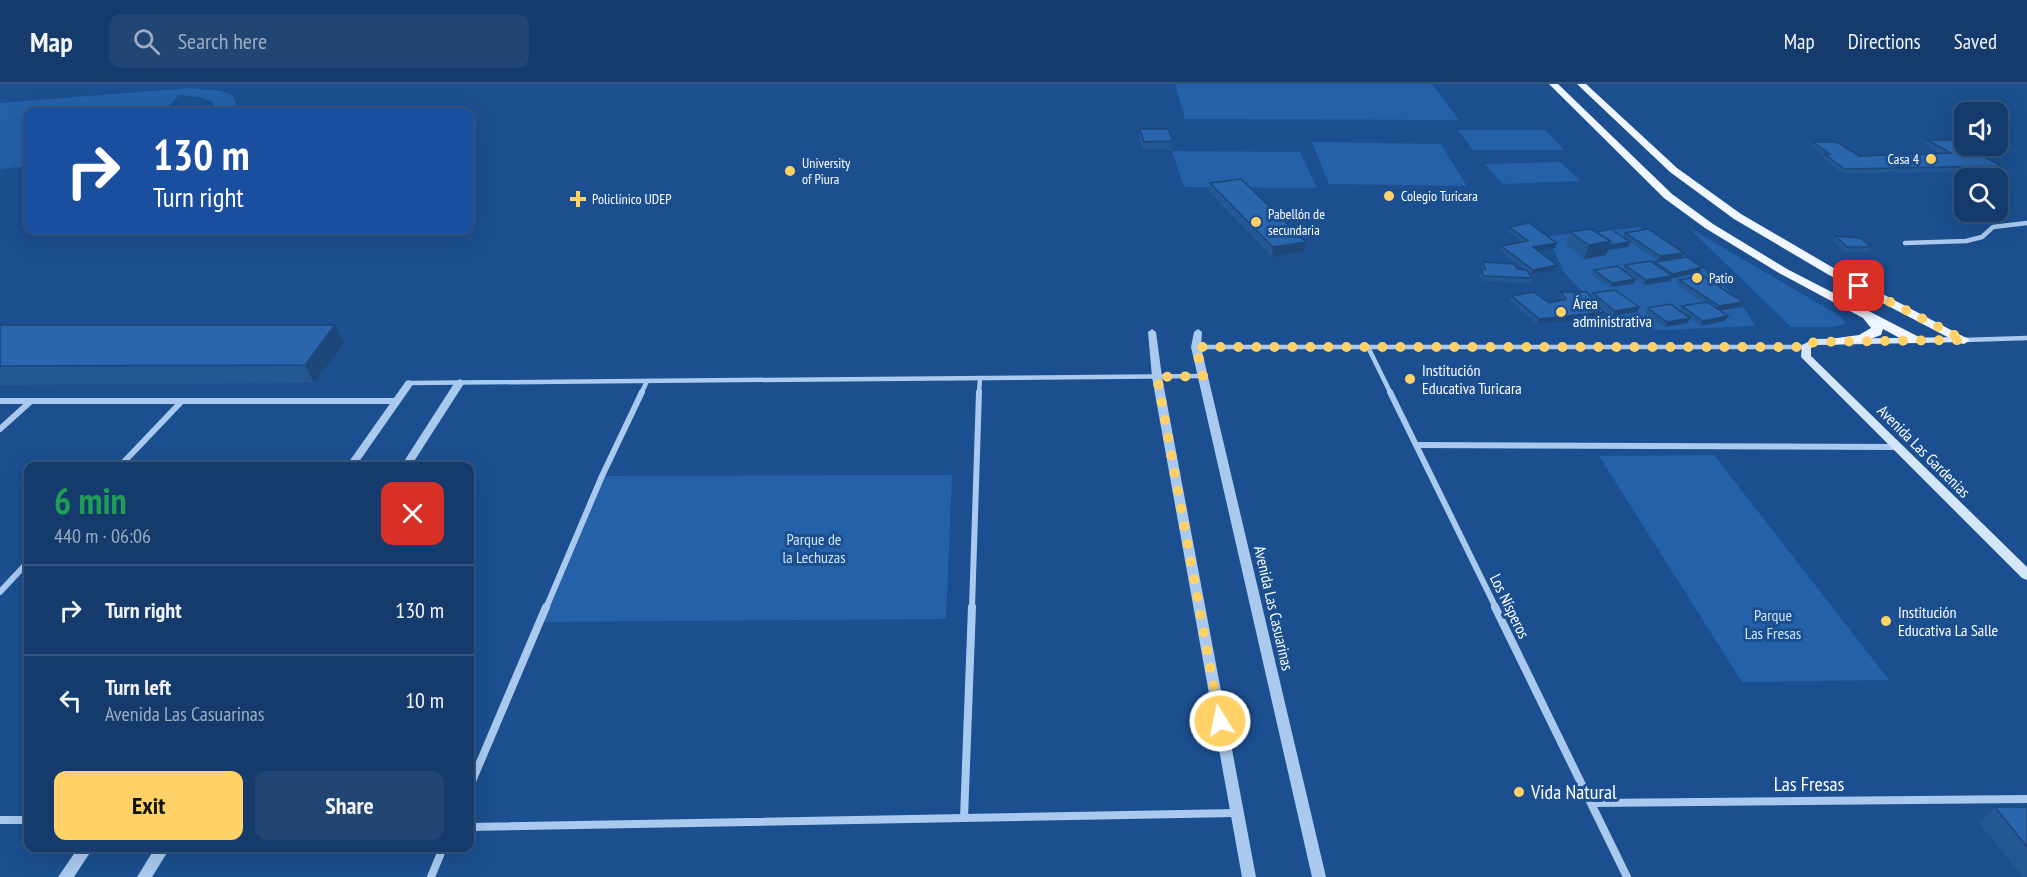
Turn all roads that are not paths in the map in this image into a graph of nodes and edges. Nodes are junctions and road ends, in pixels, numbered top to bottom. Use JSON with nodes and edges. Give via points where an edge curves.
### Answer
{"nodes":[{"id":1,"x":1553,"y":84,"type":"edge"},
{"id":2,"x":1581,"y":84,"type":"edge"},
{"id":3,"x":2027,"y":223,"type":"edge"},
{"id":4,"x":1905,"y":243,"type":"dead end"},
{"id":5,"x":1851,"y":307,"type":"junction"},
{"id":6,"x":1152,"y":332,"type":"dead end"},
{"id":7,"x":1198,"y":332,"type":"dead end"},
{"id":8,"x":2027,"y":338,"type":"edge"},
{"id":9,"x":1914,"y":340,"type":"junction"},
{"id":10,"x":1964,"y":340,"type":"junction"},
{"id":11,"x":1835,"y":342,"type":"junction"},
{"id":12,"x":1196,"y":347,"type":"junction"},
{"id":13,"x":1368,"y":347,"type":"junction"},
{"id":14,"x":1806,"y":347,"type":"junction"},
{"id":15,"x":1203,"y":376,"type":"junction"},
{"id":16,"x":1157,"y":377,"type":"junction"},
{"id":17,"x":980,"y":378,"type":"junction"},
{"id":18,"x":647,"y":381,"type":"junction"},
{"id":19,"x":460,"y":382,"type":"junction"},
{"id":20,"x":409,"y":383,"type":"joint"},
{"id":21,"x":0,"y":401,"type":"edge"},
{"id":22,"x":31,"y":401,"type":"junction"},
{"id":23,"x":182,"y":401,"type":"junction"},
{"id":24,"x":397,"y":401,"type":"junction"},
{"id":25,"x":0,"y":429,"type":"edge"},
{"id":26,"x":1417,"y":445,"type":"junction"},
{"id":27,"x":1896,"y":447,"type":"junction"},
{"id":28,"x":124,"y":462,"type":"edge"},
{"id":29,"x":354,"y":462,"type":"edge"},
{"id":30,"x":409,"y":462,"type":"edge"},
{"id":31,"x":24,"y":566,"type":"edge"},
{"id":32,"x":2027,"y":575,"type":"edge"},
{"id":33,"x":0,"y":592,"type":"edge"},
{"id":34,"x":474,"y":777,"type":"edge"},
{"id":35,"x":2027,"y":799,"type":"edge"},
{"id":36,"x":1592,"y":803,"type":"junction"},
{"id":37,"x":1237,"y":813,"type":"junction"},
{"id":38,"x":964,"y":818,"type":"junction"},
{"id":39,"x":0,"y":820,"type":"edge"},
{"id":40,"x":24,"y":820,"type":"edge"},
{"id":41,"x":474,"y":827,"type":"edge"},
{"id":42,"x":83,"y":852,"type":"edge"},
{"id":43,"x":160,"y":852,"type":"edge"},
{"id":44,"x":442,"y":852,"type":"edge"},
{"id":45,"x":65,"y":877,"type":"edge"},
{"id":46,"x":144,"y":877,"type":"edge"},
{"id":47,"x":431,"y":877,"type":"edge"},
{"id":48,"x":1249,"y":877,"type":"edge"},
{"id":49,"x":1319,"y":877,"type":"edge"},
{"id":50,"x":1627,"y":877,"type":"edge"}],
"edges":[{"from":1,"to":5,"type":"main road","via":[[1668,196],[1742,248]]},
{"from":2,"to":10,"type":"main road","via":[[1662,160],[1756,230]]},
{"from":3,"to":4,"type":"street","via":[[1993,227],[1982,237],[1966,241]]},
{"from":5,"to":9,"type":"main road"},
{"from":5,"to":11,"type":"main road","via":[[1878,330],[1862,338]]},
{"from":6,"to":16,"type":"street"},
{"from":7,"to":12,"type":"street"},
{"from":8,"to":10,"type":"street"},
{"from":9,"to":10,"type":"main road"},
{"from":9,"to":11,"type":"main road"},
{"from":11,"to":14,"type":"main road","via":[[1814,342]]},
{"from":12,"to":13,"type":"street"},
{"from":12,"to":15,"type":"street","name":"Avenida Las Casuarinas"},
{"from":13,"to":14,"type":"street"},
{"from":13,"to":26,"type":"street","name":"Los Nísperos"},
{"from":14,"to":27,"type":"main road","name":"Avenida Las Gardenias","via":[[1806,357]]},
{"from":15,"to":16,"type":"street"},
{"from":15,"to":49,"type":"street","name":"Avenida Las Casuarinas"},
{"from":16,"to":17,"type":"street"},
{"from":16,"to":37,"type":"street"},
{"from":17,"to":18,"type":"street"},
{"from":17,"to":38,"type":"street"},
{"from":18,"to":19,"type":"street"},
{"from":18,"to":34,"type":"street","via":[[602,476]]},
{"from":19,"to":20,"type":"street"},
{"from":19,"to":30,"type":"street"},
{"from":20,"to":24,"type":"street"},
{"from":21,"to":22,"type":"street"},
{"from":22,"to":23,"type":"street"},
{"from":22,"to":25,"type":"street"},
{"from":23,"to":24,"type":"street"},
{"from":23,"to":28,"type":"street"},
{"from":24,"to":29,"type":"street"},
{"from":26,"to":27,"type":"street"},
{"from":26,"to":36,"type":"street","name":"Los Nísperos"},
{"from":27,"to":32,"type":"main road","name":"Avenida Las Gardenias"},
{"from":31,"to":33,"type":"street"},
{"from":35,"to":36,"type":"street","name":"Las Fresas"},
{"from":36,"to":50,"type":"street","name":"Los Nísperos"},
{"from":37,"to":38,"type":"street"},
{"from":37,"to":48,"type":"street"},
{"from":38,"to":41,"type":"street"},
{"from":39,"to":40,"type":"street"},
{"from":42,"to":45,"type":"street"},
{"from":43,"to":46,"type":"street"},
{"from":44,"to":47,"type":"street"}]}
